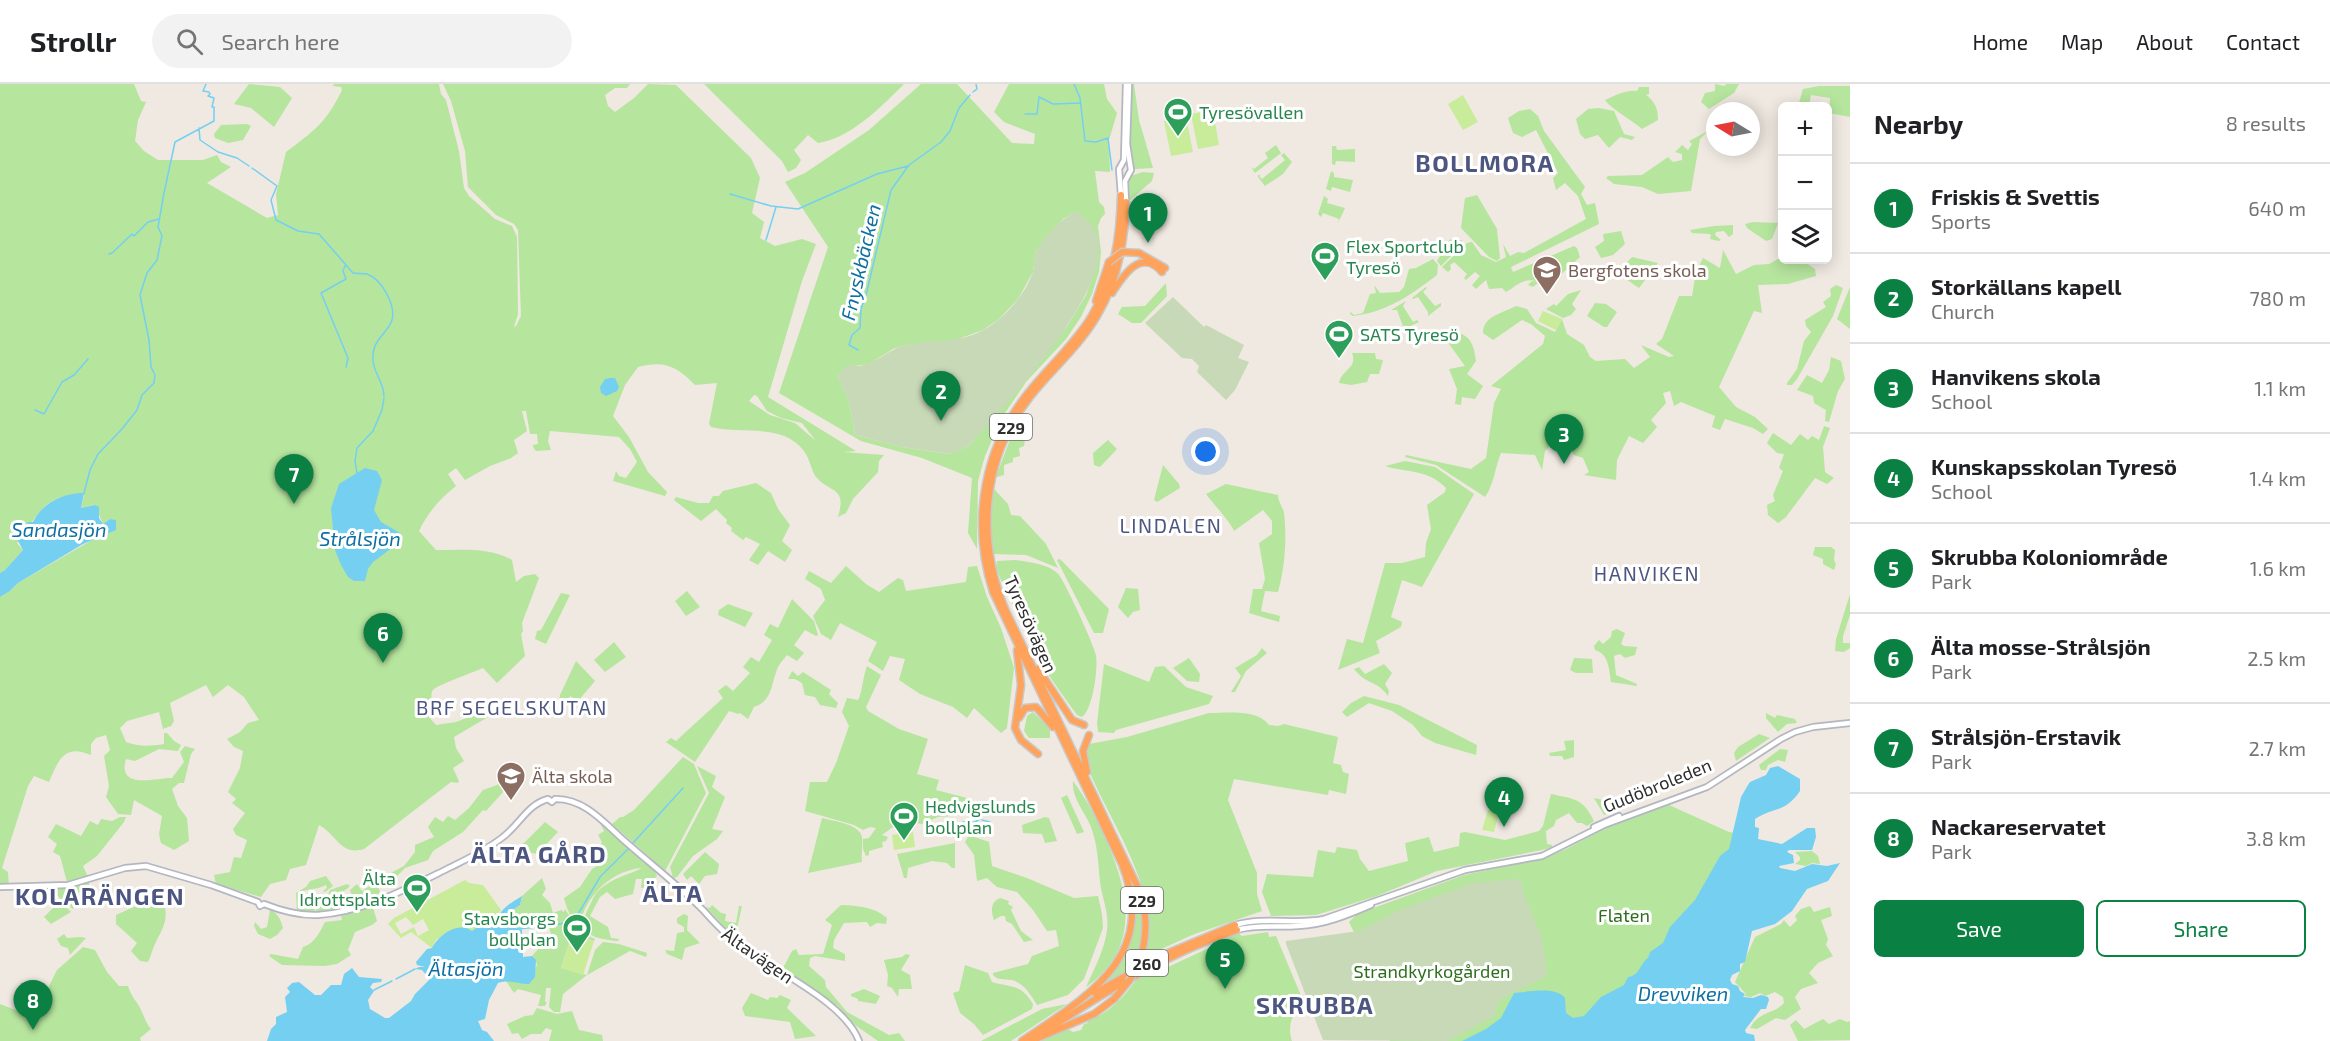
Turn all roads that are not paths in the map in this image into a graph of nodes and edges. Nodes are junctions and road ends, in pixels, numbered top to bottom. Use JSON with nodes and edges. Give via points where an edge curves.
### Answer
{"nodes":[{"id":1,"x":1128,"y":84,"type":"edge"},
{"id":2,"x":1122,"y":165,"type":"junction"},
{"id":3,"x":1129,"y":166,"type":"junction"},
{"id":4,"x":1119,"y":173,"type":"junction"},
{"id":5,"x":1127,"y":176,"type":"junction"},
{"id":6,"x":1121,"y":195,"type":"joint"},
{"id":7,"x":1126,"y":202,"type":"joint"},
{"id":8,"x":1101,"y":308,"type":"junction"},
{"id":9,"x":1083,"y":329,"type":"junction"},
{"id":10,"x":1014,"y":639,"type":"junction"},
{"id":11,"x":1027,"y":654,"type":"junction"},
{"id":12,"x":1850,"y":722,"type":"edge"},
{"id":13,"x":1084,"y":725,"type":"dead end"},
{"id":14,"x":1089,"y":735,"type":"dead end"},
{"id":15,"x":1065,"y":744,"type":"junction"},
{"id":16,"x":1089,"y":783,"type":"junction"},
{"id":17,"x":0,"y":887,"type":"edge"},
{"id":18,"x":1412,"y":887,"type":"junction"},
{"id":19,"x":1266,"y":918,"type":"junction"},
{"id":20,"x":1252,"y":926,"type":"junction"},
{"id":21,"x":1236,"y":927,"type":"junction"},
{"id":22,"x":1084,"y":999,"type":"junction"},
{"id":23,"x":1033,"y":1040,"type":"edge"},
{"id":24,"x":857,"y":1041,"type":"edge"},
{"id":25,"x":1022,"y":1041,"type":"edge"}],
"edges":[{"from":1,"to":2,"type":"main road","name":"Tyresövägen","number":"229"},
{"from":1,"to":3,"type":"main road","name":"Tyresövägen","number":"229"},
{"from":2,"to":3,"type":"main road"},
{"from":2,"to":4,"type":"main road","name":"Tyresövägen","number":"229"},
{"from":3,"to":5,"type":"main road","name":"Tyresövägen","number":"229","via":[[1131,172]]},
{"from":4,"to":5,"type":"main road"},
{"from":4,"to":6,"type":"main road","name":"Tyresövägen","number":"229"},
{"from":5,"to":7,"type":"main road","name":"Tyresövägen","number":"229"},
{"from":6,"to":9,"type":"highway","name":"Tyresövägen","number":"229","via":[[1119,238],[1112,270]]},
{"from":7,"to":8,"type":"highway","name":"Tyresövägen","number":"229","via":[[1119,261]]},
{"from":8,"to":9,"type":"highway","bridge":true,"via":[[1137,264],[1150,263],[1163,270],[1139,253],[1122,252],[1109,262]]},
{"from":8,"to":11,"type":"highway","name":"Tyresövägen","number":"229","via":[[1074,349],[1022,408],[1006,435],[992,477],[987,513],[990,562],[1001,599]]},
{"from":9,"to":10,"type":"highway","name":"Tyresövägen","number":"229","via":[[1014,412],[994,451],[985,486],[981,524],[985,563]]},
{"from":10,"to":15,"type":"highway","name":"Tyresövägen","number":"229"},
{"from":10,"to":15,"type":"highway","via":[[1021,678],[1015,728],[1019,737],[1040,751],[1019,731],[1023,710],[1036,707]]},
{"from":11,"to":13,"type":"highway","via":[[1069,716]]},
{"from":11,"to":16,"type":"highway","name":"Tyresövägen","number":"229"},
{"from":12,"to":18,"type":"main road","name":"Gudöbroleden","number":"260","via":[[1795,732],[1707,787],[1602,824],[1542,856],[1465,870]]},
{"from":14,"to":16,"type":"highway","via":[[1083,751]]},
{"from":15,"to":22,"type":"highway","name":"Tyresövägen","number":"229","via":[[1122,864],[1132,904],[1130,932],[1122,953]]},
{"from":16,"to":23,"type":"highway","name":"Tyresövägen","number":"229","bridge":true,"via":[[1142,899],[1146,934],[1139,963],[1114,999],[1094,1014]]},
{"from":17,"to":24,"type":"main road","name":"Ältavägen","via":[[68,885],[125,868],[146,866],[211,885],[260,906],[302,915],[327,914],[359,907],[422,882],[491,846],[551,795],[586,807],[738,945],[834,1007],[848,1022]]},
{"from":18,"to":19,"type":"main road","name":"Gudöbroleden","number":"260","via":[[1324,919]]},
{"from":18,"to":20,"type":"main road","name":"Gudöbroleden","number":"260","via":[[1332,920],[1299,926]]},
{"from":19,"to":20,"type":"main road","via":[[1263,924]]},
{"from":19,"to":21,"type":"main road","name":"Gudöbroleden","number":"260"},
{"from":20,"to":21,"type":"main road","name":"Gudöbroleden","number":"260"},
{"from":21,"to":22,"type":"highway","name":"Gudöbroleden","number":"260","via":[[1161,956]]},
{"from":21,"to":23,"type":"highway","name":"Gudöbroleden","number":"260","via":[[1154,964]]},
{"from":22,"to":25,"type":"highway","name":"Tyresövägen","number":"229"}]}
